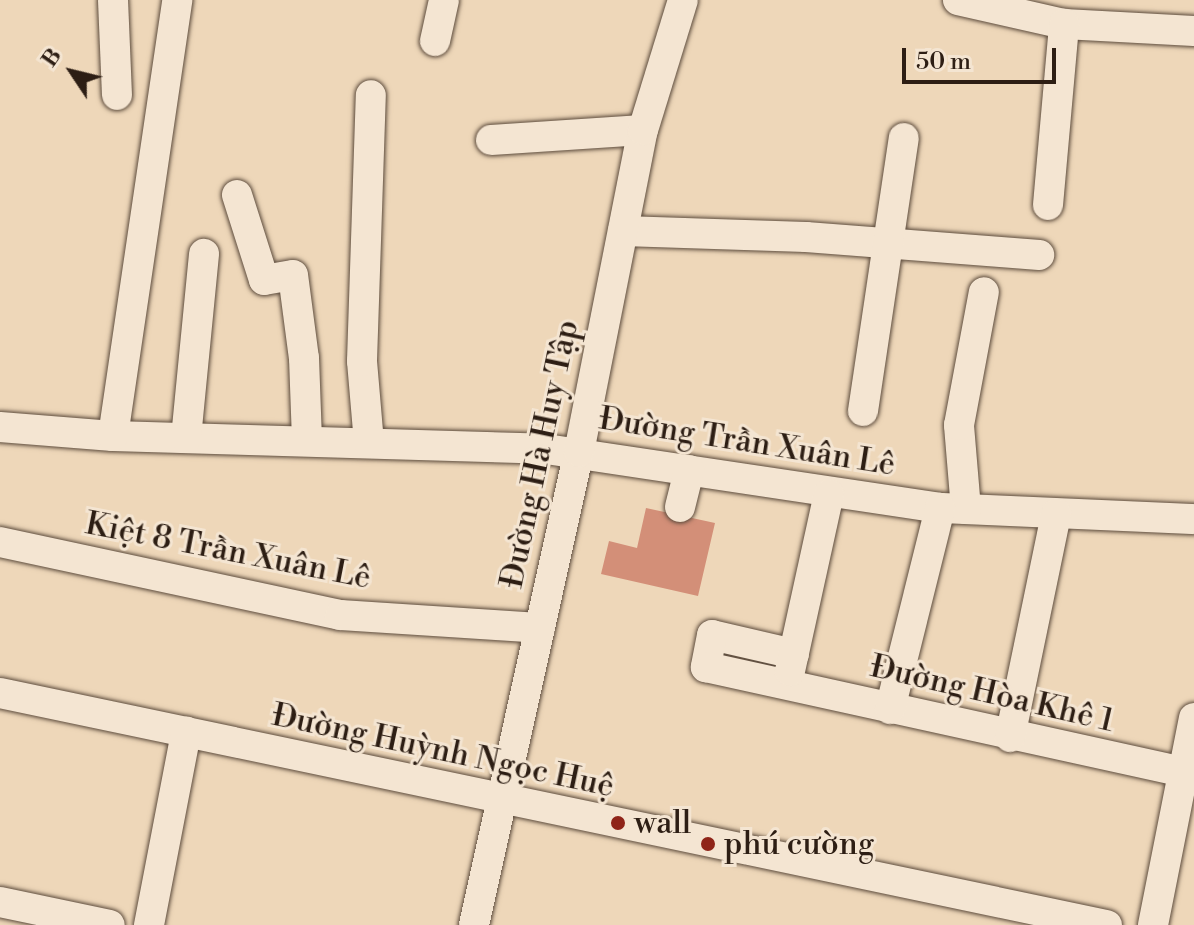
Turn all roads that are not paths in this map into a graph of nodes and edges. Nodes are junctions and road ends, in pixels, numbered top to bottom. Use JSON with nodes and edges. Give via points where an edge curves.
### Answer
{"nodes":[{"id":1,"x":113,"y":0,"type":"edge"},
{"id":2,"x":177,"y":0,"type":"edge"},
{"id":3,"x":444,"y":0,"type":"edge"},
{"id":4,"x":683,"y":0,"type":"edge"},
{"id":5,"x":958,"y":0,"type":"edge"},
{"id":6,"x":1079,"y":16,"type":"edge"},
{"id":7,"x":1194,"y":31,"type":"edge"},
{"id":8,"x":435,"y":41,"type":"dead end"},
{"id":9,"x":117,"y":95,"type":"dead end"},
{"id":10,"x":371,"y":95,"type":"dead end"},
{"id":11,"x":643,"y":130,"type":"junction"},
{"id":12,"x":904,"y":138,"type":"dead end"},
{"id":13,"x":491,"y":140,"type":"dead end"},
{"id":14,"x":237,"y":195,"type":"dead end"},
{"id":15,"x":1048,"y":205,"type":"dead end"},
{"id":16,"x":623,"y":231,"type":"junction"},
{"id":17,"x":888,"y":243,"type":"junction"},
{"id":18,"x":204,"y":254,"type":"dead end"},
{"id":19,"x":1039,"y":255,"type":"dead end"},
{"id":20,"x":984,"y":292,"type":"dead end"},
{"id":21,"x":863,"y":411,"type":"dead end"},
{"id":22,"x":0,"y":427,"type":"edge"},
{"id":23,"x":113,"y":436,"type":"junction"},
{"id":24,"x":186,"y":438,"type":"junction"},
{"id":25,"x":307,"y":441,"type":"junction"},
{"id":26,"x":369,"y":443,"type":"junction"},
{"id":27,"x":579,"y":452,"type":"junction"},
{"id":28,"x":689,"y":470,"type":"junction"},
{"id":29,"x":829,"y":494,"type":"junction"},
{"id":30,"x":680,"y":507,"type":"dead end"},
{"id":31,"x":953,"y":508,"type":"junction"},
{"id":32,"x":1056,"y":514,"type":"junction"},
{"id":33,"x":1194,"y":519,"type":"edge"},
{"id":34,"x":0,"y":542,"type":"edge"},
{"id":35,"x":540,"y":628,"type":"junction"},
{"id":36,"x":794,"y":654,"type":"junction"},
{"id":37,"x":787,"y":684,"type":"junction"},
{"id":38,"x":0,"y":693,"type":"edge"},
{"id":39,"x":890,"y":709,"type":"junction"},
{"id":40,"x":1194,"y":718,"type":"edge"},
{"id":41,"x":186,"y":732,"type":"junction"},
{"id":42,"x":1010,"y":737,"type":"junction"},
{"id":43,"x":1182,"y":772,"type":"junction"},
{"id":44,"x":501,"y":801,"type":"junction"},
{"id":45,"x":0,"y":902,"type":"edge"},
{"id":46,"x":110,"y":925,"type":"edge"},
{"id":47,"x":149,"y":925,"type":"edge"},
{"id":48,"x":474,"y":925,"type":"edge"},
{"id":49,"x":1107,"y":925,"type":"edge"},
{"id":50,"x":1153,"y":925,"type":"edge"}],
"edges":[{"from":1,"to":9,"type":"street"},
{"from":2,"to":23,"type":"street"},
{"from":3,"to":8,"type":"street"},
{"from":4,"to":11,"type":"street","name":"Đường Hà Huy Tập"},
{"from":5,"to":6,"type":"street"},
{"from":6,"to":7,"type":"street"},
{"from":6,"to":15,"type":"street"},
{"from":10,"to":26,"type":"street","via":[[362,361]]},
{"from":11,"to":13,"type":"street"},
{"from":11,"to":16,"type":"street","name":"Đường Hà Huy Tập"},
{"from":12,"to":17,"type":"street"},
{"from":14,"to":25,"type":"street","via":[[264,280],[293,275]]},
{"from":16,"to":17,"type":"street"},
{"from":16,"to":27,"type":"street","name":"Đường Hà Huy Tập"},
{"from":17,"to":19,"type":"street"},
{"from":17,"to":21,"type":"street"},
{"from":18,"to":24,"type":"street"},
{"from":20,"to":31,"type":"street","via":[[959,425]]},
{"from":22,"to":23,"type":"street","name":"Đường Trần Xuân Lê"},
{"from":23,"to":24,"type":"street","name":"Đường Trần Xuân Lê"},
{"from":24,"to":25,"type":"street","name":"Đường Trần Xuân Lê"},
{"from":25,"to":26,"type":"street","name":"Đường Trần Xuân Lê"},
{"from":26,"to":27,"type":"street","name":"Đường Trần Xuân Lê"},
{"from":27,"to":28,"type":"street","name":"Đường Trần Xuân Lê"},
{"from":27,"to":35,"type":"street","name":"Đường Hà Huy Tập"},
{"from":28,"to":29,"type":"street","name":"Đường Trần Xuân Lê"},
{"from":28,"to":30,"type":"street"},
{"from":29,"to":31,"type":"street","name":"Đường Trần Xuân Lê"},
{"from":29,"to":36,"type":"street"},
{"from":31,"to":32,"type":"street","name":"Đường Trần Xuân Lê"},
{"from":31,"to":39,"type":"street"},
{"from":32,"to":33,"type":"street","name":"Đường Trần Xuân Lê"},
{"from":32,"to":42,"type":"street"},
{"from":34,"to":35,"type":"street","name":"Kiệt 8 Trần Xuân Lê","via":[[340,615]]},
{"from":35,"to":44,"type":"street","name":"Đường Hà Huy Tập"},
{"from":36,"to":37,"type":"street"},
{"from":36,"to":37,"type":"street","name":"Đường Hòa Khê 1","via":[[712,635],[706,667]]},
{"from":37,"to":39,"type":"street","name":"Đường Hòa Khê 1"},
{"from":38,"to":41,"type":"street","name":"Đường Huỳnh Ngọc Huệ"},
{"from":39,"to":42,"type":"street","name":"Đường Hòa Khê 1"},
{"from":40,"to":43,"type":"street"},
{"from":41,"to":44,"type":"street","name":"Đường Huỳnh Ngọc Huệ"},
{"from":41,"to":47,"type":"street"},
{"from":42,"to":43,"type":"street","name":"Đường Hòa Khê 1"},
{"from":43,"to":50,"type":"street"},
{"from":44,"to":48,"type":"street","name":"Đường Hà Huy Tập"},
{"from":44,"to":49,"type":"street","name":"Đường Huỳnh Ngọc Huệ"},
{"from":45,"to":46,"type":"street"}]}
